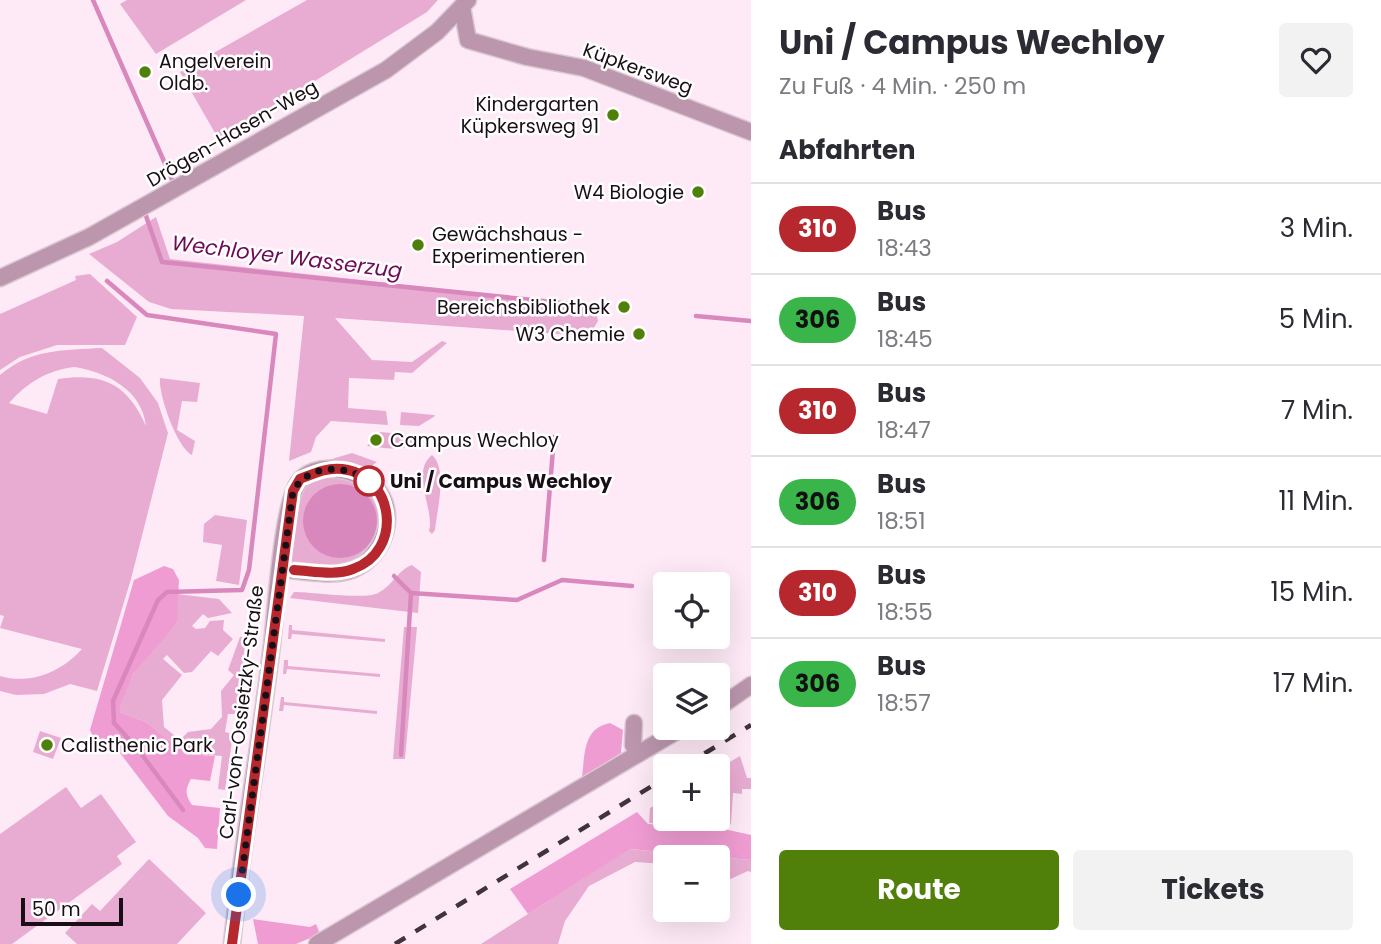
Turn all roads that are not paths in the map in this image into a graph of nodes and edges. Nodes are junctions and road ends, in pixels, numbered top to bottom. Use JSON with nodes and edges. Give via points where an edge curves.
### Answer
{"nodes":[{"id":1,"x":465,"y":3,"type":"edge"},
{"id":2,"x":437,"y":32,"type":"junction"},
{"id":3,"x":468,"y":40,"type":"junction"},
{"id":4,"x":751,"y":132,"type":"edge"},
{"id":5,"x":0,"y":278,"type":"edge"},
{"id":6,"x":281,"y":569,"type":"junction"},
{"id":7,"x":751,"y":685,"type":"edge"},
{"id":8,"x":730,"y":700,"type":"edge"},
{"id":9,"x":634,"y":723,"type":"dead end"},
{"id":10,"x":662,"y":740,"type":"edge"},
{"id":11,"x":638,"y":754,"type":"junction"},
{"id":12,"x":233,"y":944,"type":"edge"},
{"id":13,"x":317,"y":944,"type":"edge"}],
"edges":[{"from":1,"to":2,"type":"street","name":"Drögen-Hasen-Weg"},
{"from":1,"to":3,"type":"street"},
{"from":2,"to":3,"type":"street","name":"Küpkersweg"},
{"from":2,"to":5,"type":"street","name":"Drögen-Hasen-Weg","via":[[386,70],[215,168],[89,237]]},
{"from":3,"to":4,"type":"street","name":"Küpkersweg","via":[[584,68]]},
{"from":6,"to":6,"type":"street","name":"Carl-von-Ossietzky-Straße","via":[[334,572],[354,569],[372,557],[383,542],[388,522],[378,490],[357,472],[340,468],[300,479],[293,491]]},
{"from":6,"to":12,"type":"street","name":"Carl-von-Ossietzky-Straße"},
{"from":7,"to":8,"type":"street"},
{"from":9,"to":11,"type":"street"},
{"from":10,"to":11,"type":"street"},
{"from":11,"to":13,"type":"street"}]}
